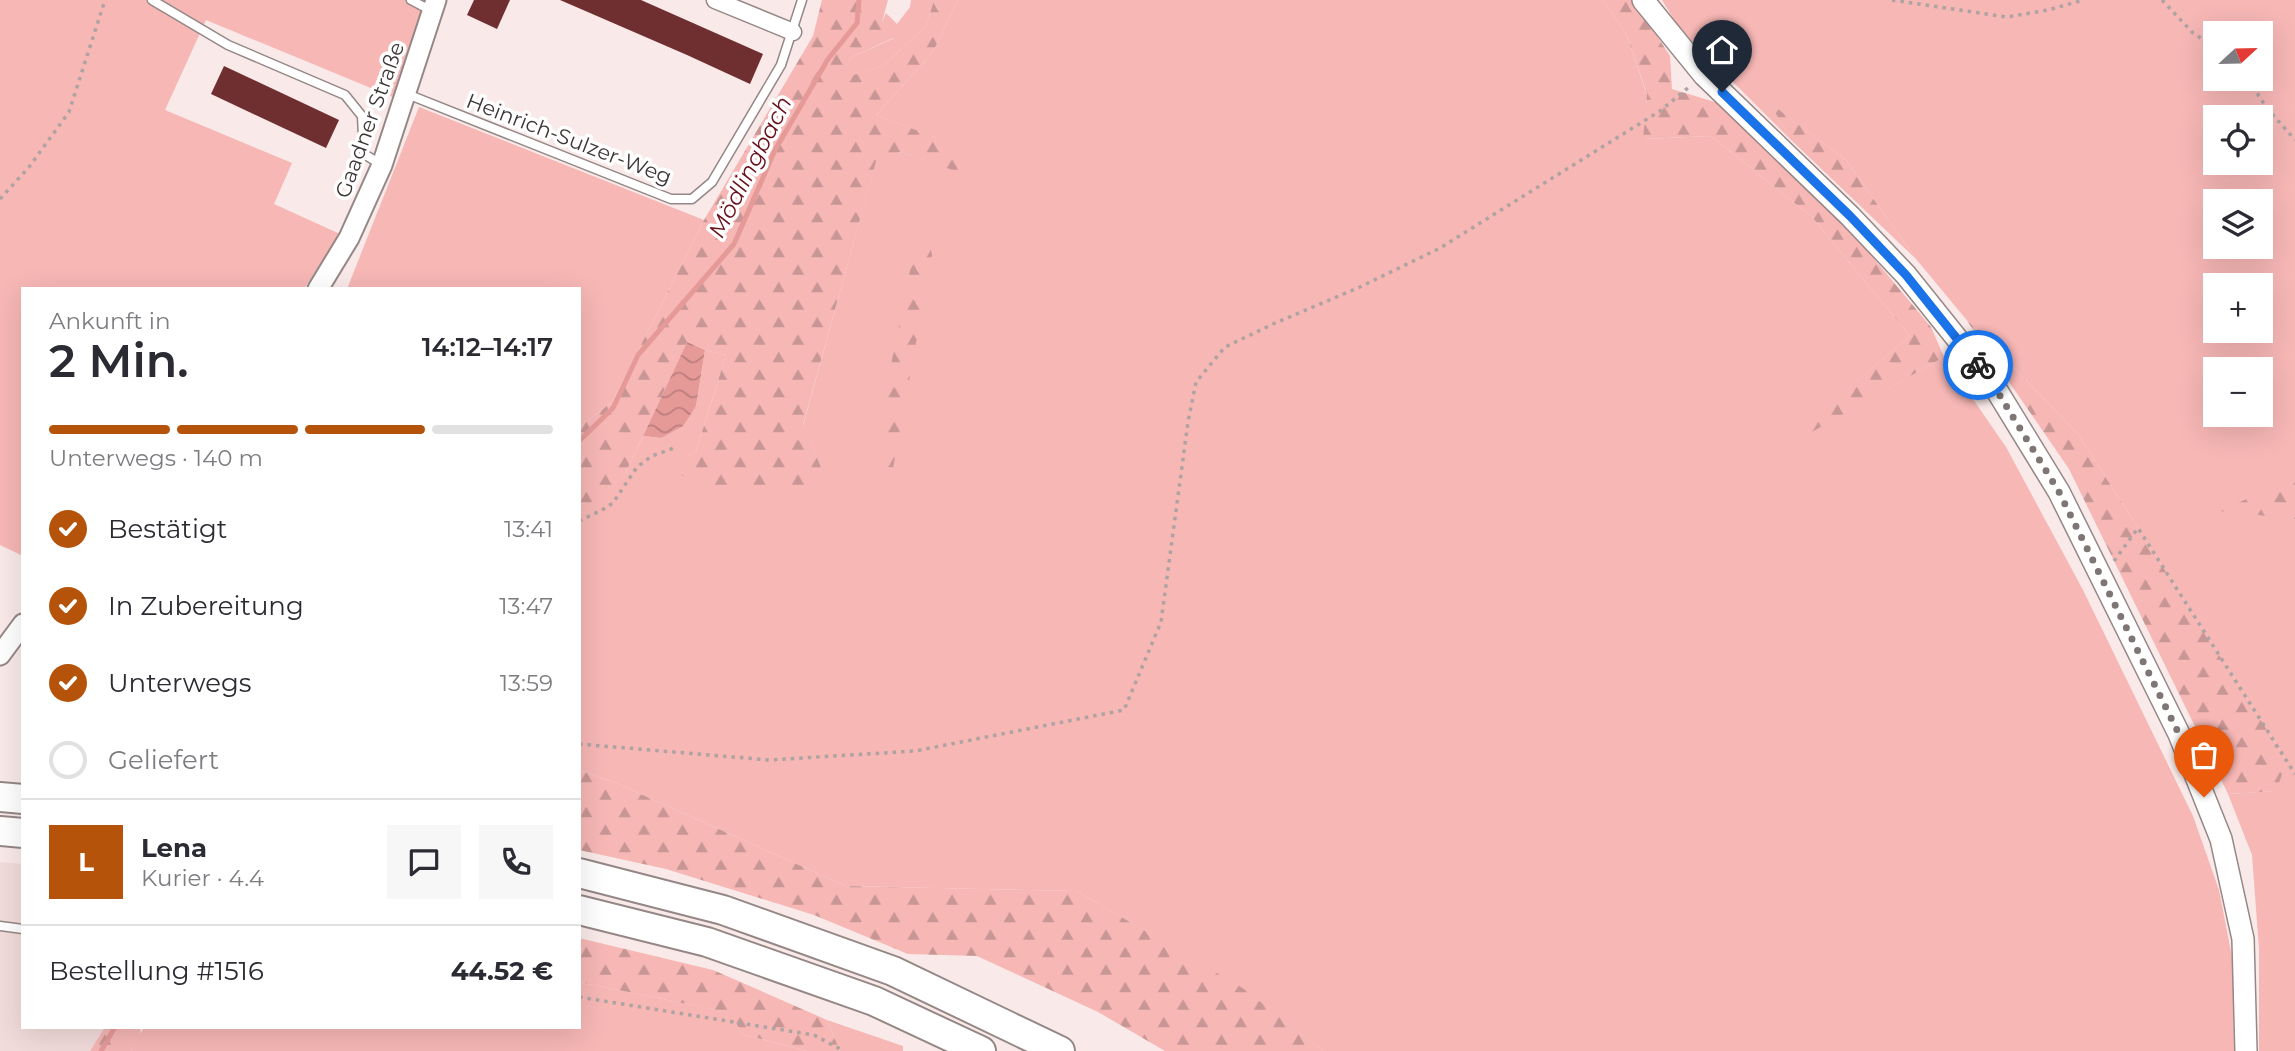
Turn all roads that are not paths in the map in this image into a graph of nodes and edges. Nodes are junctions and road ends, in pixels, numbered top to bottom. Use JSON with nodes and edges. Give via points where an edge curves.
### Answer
{"nodes":[{"id":1,"x":152,"y":0,"type":"edge"},
{"id":2,"x":411,"y":0,"type":"edge"},
{"id":3,"x":715,"y":0,"type":"edge"},
{"id":4,"x":802,"y":0,"type":"edge"},
{"id":5,"x":1643,"y":0,"type":"edge"},
{"id":6,"x":434,"y":6,"type":"edge"},
{"id":7,"x":793,"y":32,"type":"junction"},
{"id":8,"x":407,"y":94,"type":"junction"},
{"id":9,"x":382,"y":165,"type":"junction"},
{"id":10,"x":319,"y":287,"type":"edge"},
{"id":11,"x":21,"y":627,"type":"edge"},
{"id":12,"x":0,"y":655,"type":"edge"},
{"id":13,"x":0,"y":797,"type":"edge"},
{"id":14,"x":21,"y":799,"type":"edge"},
{"id":15,"x":0,"y":831,"type":"edge"},
{"id":16,"x":21,"y":833,"type":"edge"},
{"id":17,"x":581,"y":874,"type":"edge"},
{"id":18,"x":581,"y":910,"type":"edge"},
{"id":19,"x":0,"y":926,"type":"edge"},
{"id":20,"x":21,"y":929,"type":"edge"},
{"id":21,"x":981,"y":1051,"type":"edge"},
{"id":22,"x":1060,"y":1051,"type":"edge"},
{"id":23,"x":2246,"y":1051,"type":"edge"}],
"edges":[{"from":1,"to":9,"type":"lane","via":[[228,45],[345,95],[362,116],[364,154]]},
{"from":2,"to":6,"type":"lane"},
{"from":3,"to":7,"type":"street"},
{"from":4,"to":7,"type":"lane","name":"Heinrich-Sulzer-Weg"},
{"from":5,"to":23,"type":"main road","via":[[1704,75],[1906,275],[1991,381],[2059,492],[2179,734],[2221,839],[2243,940]]},
{"from":6,"to":8,"type":"street","name":"Gaadner Straße"},
{"from":7,"to":8,"type":"lane","name":"Heinrich-Sulzer-Weg","via":[[781,65],[712,182],[692,199],[671,199]]},
{"from":8,"to":9,"type":"street","name":"Gaadner Straße"},
{"from":9,"to":10,"type":"street","name":"Gaadner Straße","via":[[349,238]]},
{"from":11,"to":12,"type":"street"},
{"from":13,"to":14,"type":"highway"},
{"from":15,"to":16,"type":"highway"},
{"from":17,"to":22,"type":"highway","via":[[723,910],[893,971]]},
{"from":18,"to":21,"type":"highway","via":[[707,942],[874,1001]]},
{"from":19,"to":20,"type":"lane"}]}
